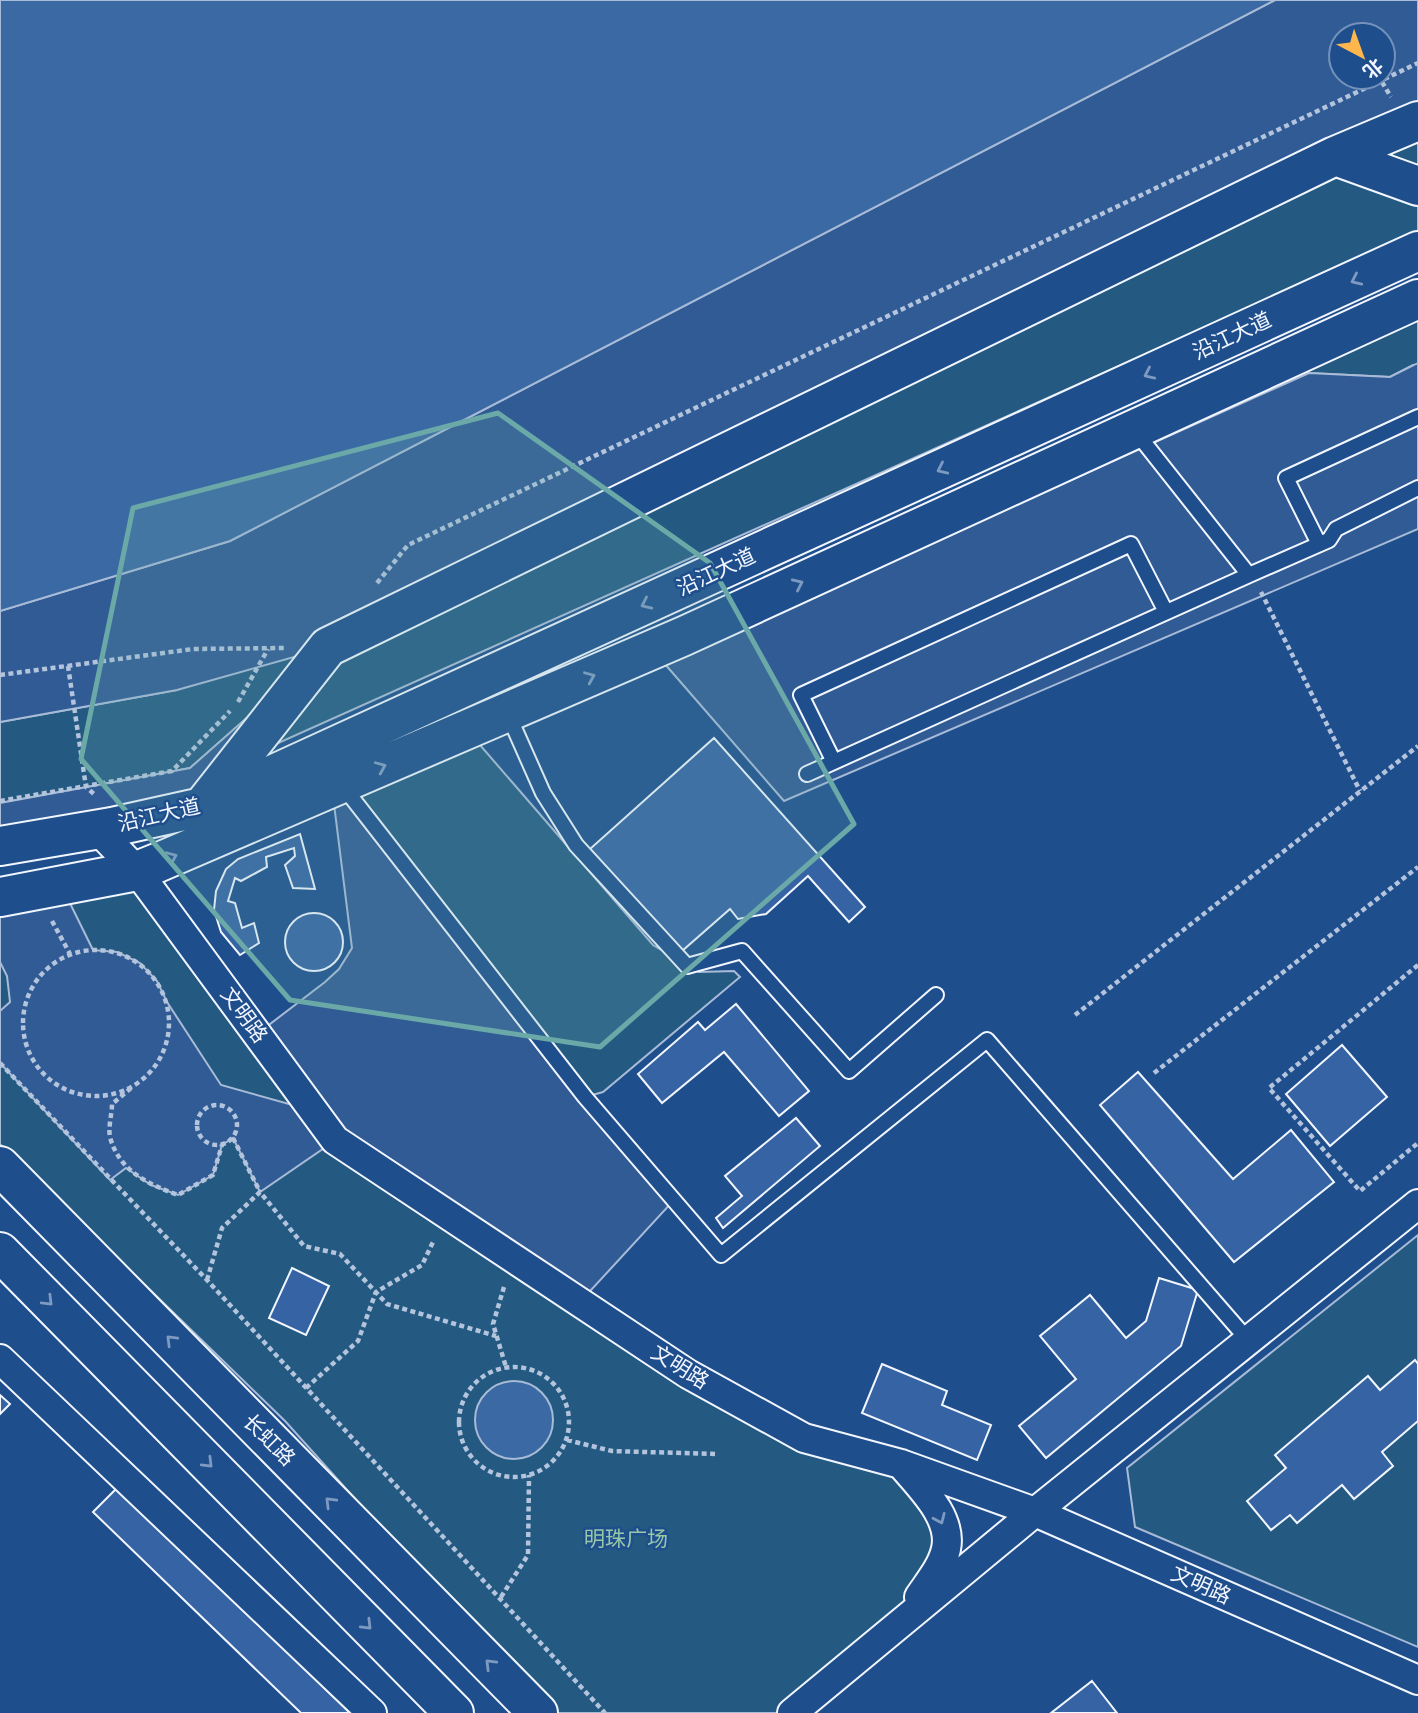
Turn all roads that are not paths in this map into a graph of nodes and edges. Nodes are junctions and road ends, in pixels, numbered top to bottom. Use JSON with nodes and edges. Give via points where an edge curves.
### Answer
{"nodes":[{"id":1,"x":1418,"y":121,"type":"edge"},
{"id":2,"x":1335,"y":156,"type":"junction"},
{"id":3,"x":1418,"y":186,"type":"edge"},
{"id":4,"x":1418,"y":251,"type":"edge"},
{"id":5,"x":1418,"y":299,"type":"edge"},
{"id":6,"x":1418,"y":417,"type":"edge"},
{"id":7,"x":1134,"y":430,"type":"junction"},
{"id":8,"x":1418,"y":488,"type":"edge"},
{"id":9,"x":1319,"y":544,"type":"junction"},
{"id":10,"x":1249,"y":575,"type":"junction"},
{"id":11,"x":1166,"y":612,"type":"junction"},
{"id":12,"x":507,"y":712,"type":"junction"},
{"id":13,"x":834,"y":762,"type":"junction"},
{"id":14,"x":807,"y":774,"type":"dead end"},
{"id":15,"x":341,"y":784,"type":"junction"},
{"id":16,"x":202,"y":807,"type":"junction"},
{"id":17,"x":113,"y":826,"type":"junction"},
{"id":18,"x":0,"y":846,"type":"edge"},
{"id":19,"x":137,"y":872,"type":"junction"},
{"id":20,"x":0,"y":897,"type":"edge"},
{"id":21,"x":936,"y":995,"type":"dead end"},
{"id":22,"x":0,"y":1166,"type":"edge"},
{"id":23,"x":1418,"y":1204,"type":"edge"},
{"id":24,"x":0,"y":1252,"type":"edge"},
{"id":25,"x":1248,"y":1340,"type":"junction"},
{"id":26,"x":0,"y":1359,"type":"edge"},
{"id":27,"x":901,"y":1464,"type":"junction"},
{"id":28,"x":1035,"y":1512,"type":"junction"},
{"id":29,"x":901,"y":1623,"type":"junction"},
{"id":30,"x":1418,"y":1680,"type":"edge"},
{"id":31,"x":372,"y":1713,"type":"edge"},
{"id":32,"x":454,"y":1713,"type":"edge"},
{"id":33,"x":538,"y":1713,"type":"edge"},
{"id":34,"x":792,"y":1713,"type":"edge"}],
"edges":[{"from":1,"to":2,"type":"main road"},
{"from":2,"to":3,"type":"main road"},
{"from":2,"to":16,"type":"main road","via":[[328,647]]},
{"from":4,"to":16,"type":"main road","name":"沿江大道","one_way":true},
{"from":5,"to":7,"type":"main road","name":"沿江大道"},
{"from":6,"to":9,"type":"lane","via":[[1286,478]]},
{"from":7,"to":10,"type":"lane"},
{"from":12,"to":7,"type":"main road","name":"沿江大道","one_way":true},
{"from":8,"to":9,"type":"lane","via":[[1336,529],[1329,540]]},
{"from":9,"to":10,"type":"lane"},
{"from":10,"to":11,"type":"lane"},
{"from":11,"to":13,"type":"lane"},
{"from":11,"to":13,"type":"lane","via":[[1131,544],[801,695]]},
{"from":15,"to":12,"type":"main road","name":"沿江大道","one_way":true},
{"from":12,"to":21,"type":"lane","via":[[543,793],[576,845],[687,966],[742,951],[849,1071]]},
{"from":13,"to":14,"type":"lane"},
{"from":19,"to":15,"type":"main road","name":"沿江大道","one_way":true},
{"from":15,"to":25,"type":"lane","via":[[585,1097],[722,1255],[987,1040]]},
{"from":16,"to":17,"type":"main road","name":"沿江大道"},
{"from":17,"to":18,"type":"main road","name":"沿江大道"},
{"from":17,"to":19,"type":"street","name":"文明路"},
{"from":19,"to":20,"type":"main road","name":"沿江大道"},
{"from":19,"to":27,"type":"street","name":"文明路","via":[[335,1140],[688,1374],[804,1438]]},
{"from":33,"to":22,"type":"main road","name":"长虹路","one_way":true},
{"from":23,"to":25,"type":"street"},
{"from":24,"to":32,"type":"main road","one_way":true},
{"from":25,"to":28,"type":"street"},
{"from":26,"to":31,"type":"street"},
{"from":27,"to":28,"type":"street","name":"文明路"},
{"from":27,"to":29,"type":"street","one_way":true,"via":[[944,1524],[946,1547],[938,1568]]},
{"from":28,"to":29,"type":"street"},
{"from":28,"to":30,"type":"street","name":"文明路"},
{"from":29,"to":34,"type":"street"}]}
